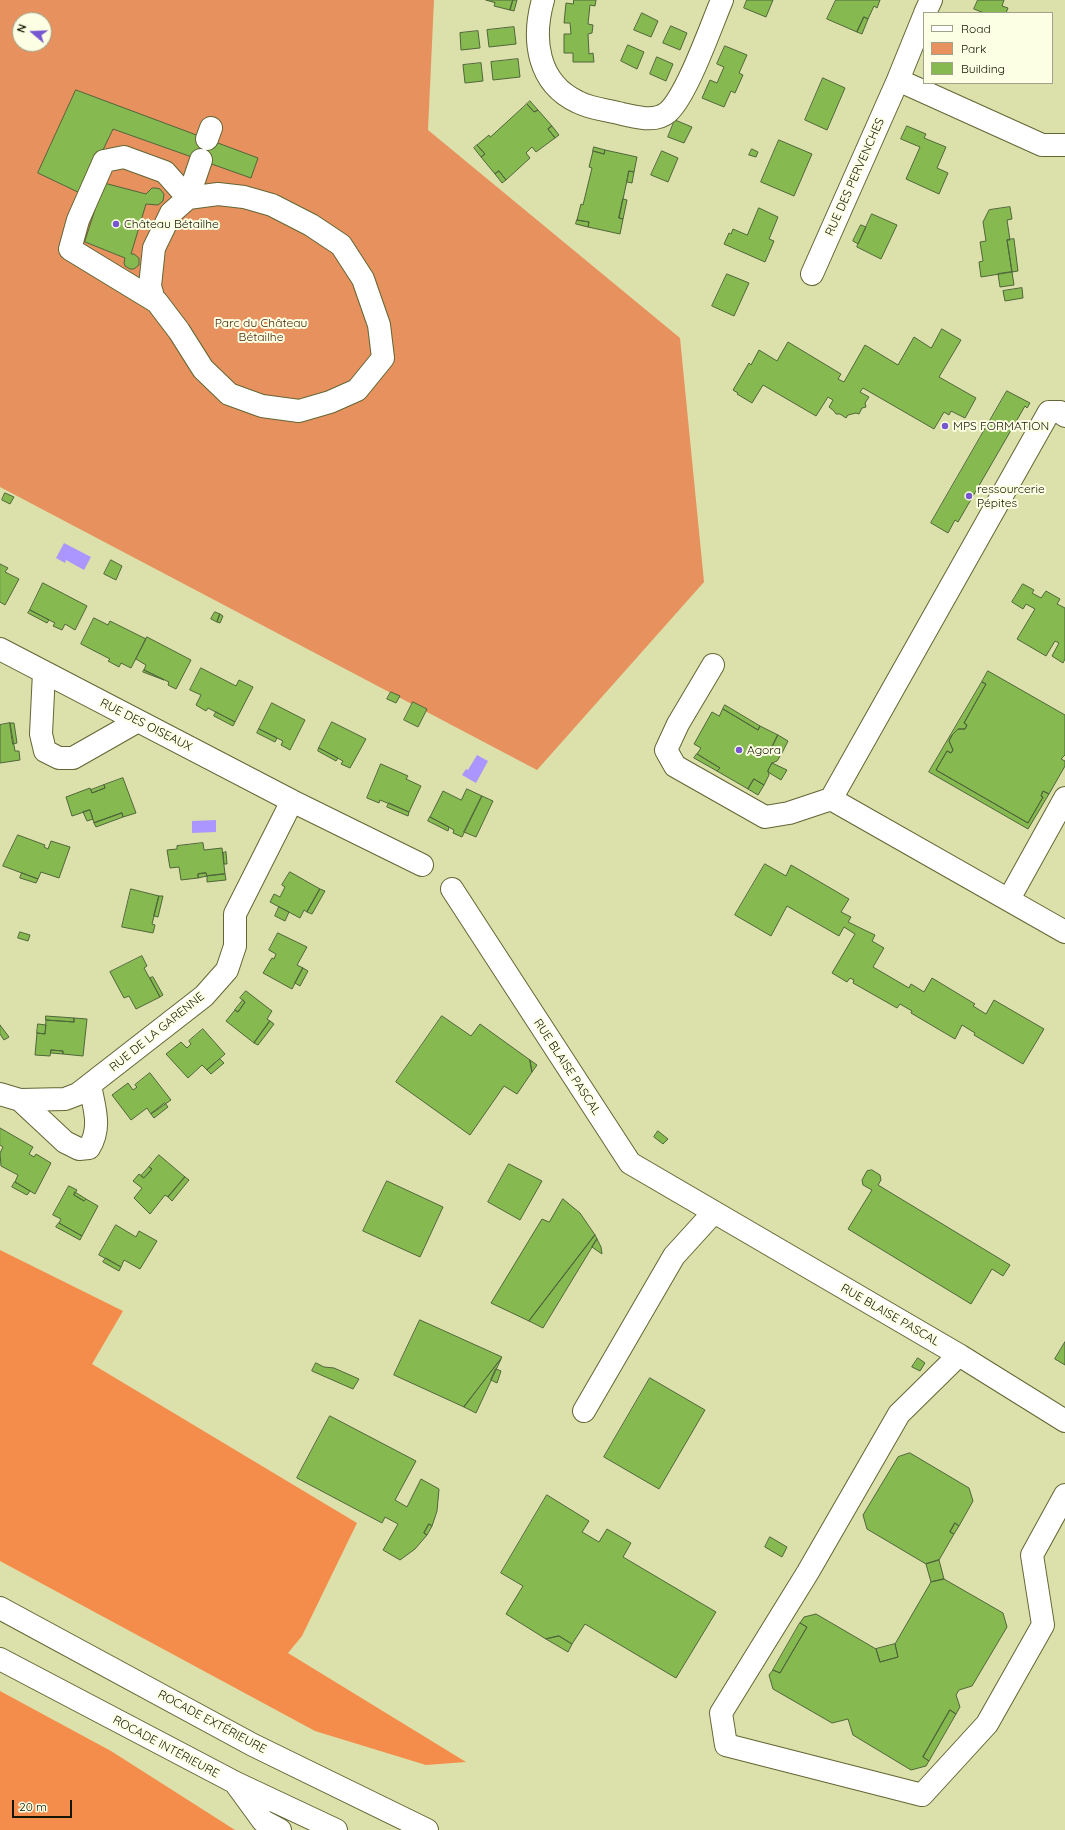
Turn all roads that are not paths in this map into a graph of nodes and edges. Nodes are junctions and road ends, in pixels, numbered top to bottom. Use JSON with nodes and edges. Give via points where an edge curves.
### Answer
{"nodes":[{"id":1,"x":543,"y":0,"type":"edge"},
{"id":2,"x":722,"y":0,"type":"edge"},
{"id":3,"x":931,"y":0,"type":"edge"},
{"id":4,"x":925,"y":12,"type":"edge"},
{"id":5,"x":923,"y":18,"type":"edge"},
{"id":6,"x":898,"y":80,"type":"junction"},
{"id":7,"x":1065,"y":142,"type":"edge"},
{"id":8,"x":200,"y":160,"type":"dead end"},
{"id":9,"x":188,"y":198,"type":"junction"},
{"id":10,"x":812,"y":274,"type":"dead end"},
{"id":11,"x":154,"y":300,"type":"junction"},
{"id":12,"x":1065,"y":416,"type":"edge"},
{"id":13,"x":0,"y":649,"type":"edge"},
{"id":14,"x":713,"y":665,"type":"dead end"},
{"id":15,"x":44,"y":672,"type":"junction"},
{"id":16,"x":138,"y":721,"type":"junction"},
{"id":17,"x":1065,"y":798,"type":"edge"},
{"id":18,"x":831,"y":799,"type":"junction"},
{"id":19,"x":292,"y":801,"type":"junction"},
{"id":20,"x":422,"y":865,"type":"dead end"},
{"id":21,"x":452,"y":889,"type":"dead end"},
{"id":22,"x":1009,"y":899,"type":"junction"},
{"id":23,"x":1065,"y":932,"type":"edge"},
{"id":24,"x":90,"y":1085,"type":"junction"},
{"id":25,"x":10,"y":1097,"type":"edge"},
{"id":26,"x":714,"y":1212,"type":"junction"},
{"id":27,"x":959,"y":1355,"type":"junction"},
{"id":28,"x":584,"y":1411,"type":"dead end"},
{"id":29,"x":1065,"y":1421,"type":"edge"},
{"id":30,"x":1065,"y":1495,"type":"edge"},
{"id":31,"x":0,"y":1608,"type":"edge"},
{"id":32,"x":0,"y":1659,"type":"edge"},
{"id":33,"x":236,"y":1783,"type":"junction"},
{"id":34,"x":280,"y":1830,"type":"edge"},
{"id":35,"x":336,"y":1830,"type":"edge"},
{"id":36,"x":427,"y":1830,"type":"edge"}],
"edges":[{"from":1,"to":2,"type":"main road","via":[[537,37],[541,60],[550,80],[562,93],[578,103],[640,118],[657,119],[668,112],[677,101]]},
{"from":3,"to":4,"type":"main road"},
{"from":5,"to":6,"type":"main road","name":"RUE DES PERVENCHES"},
{"from":6,"to":7,"type":"main road","via":[[1042,145]]},
{"from":6,"to":10,"type":"main road","name":"RUE DES PERVENCHES"},
{"from":8,"to":9,"type":"main road"},
{"from":9,"to":11,"type":"main road","via":[[171,213],[154,248],[150,286]]},
{"from":9,"to":11,"type":"main road","via":[[165,172],[124,157],[104,161],[78,220],[70,249]]},
{"from":9,"to":11,"type":"main road","via":[[218,194],[244,197],[272,205],[311,225],[341,245],[363,279],[379,325],[383,358],[357,390],[330,402],[299,411],[262,406],[229,394],[203,369],[179,331]]},
{"from":12,"to":18,"type":"main road","via":[[1060,412],[1049,412]]},
{"from":13,"to":15,"type":"main road","name":"RUE DES OISEAUX"},
{"from":14,"to":18,"type":"main road","via":[[678,724],[666,750],[675,766],[765,817],[789,813]]},
{"from":15,"to":16,"type":"main road","name":"RUE DES OISEAUX"},
{"from":15,"to":16,"type":"main road","via":[[41,734],[45,751],[59,758],[73,758]]},
{"from":16,"to":19,"type":"main road","name":"RUE DES OISEAUX"},
{"from":17,"to":22,"type":"main road"},
{"from":18,"to":22,"type":"main road"},
{"from":19,"to":20,"type":"main road","name":"RUE DES OISEAUX"},
{"from":19,"to":24,"type":"main road","name":"RUE DE LA GARENNE","via":[[235,914],[235,946],[226,970],[204,996]]},
{"from":21,"to":26,"type":"main road","name":"RUE BLAISE PASCAL","via":[[630,1163]]},
{"from":22,"to":23,"type":"main road"},
{"from":24,"to":25,"type":"main road","name":"RUE DE LA GARENNE","via":[[65,1099]]},
{"from":24,"to":25,"type":"main road","name":"RUE DE LA GARENNE","via":[[97,1125],[95,1138],[89,1148],[79,1149],[65,1142]]},
{"from":26,"to":27,"type":"main road","name":"RUE BLAISE PASCAL"},
{"from":26,"to":28,"type":"main road","via":[[674,1256]]},
{"from":27,"to":29,"type":"main road","name":"RUE BLAISE PASCAL"},
{"from":27,"to":30,"type":"main road","via":[[899,1414],[808,1572],[721,1713],[726,1745],[922,1795],[987,1724],[1043,1625],[1032,1555]]},
{"from":31,"to":36,"type":"main road","name":"ROCADE EXTÉRIEURE","via":[[253,1745]]},
{"from":32,"to":33,"type":"main road","name":"ROCADE INTÉRIEURE"},
{"from":33,"to":34,"type":"main road","via":[[263,1821]]},
{"from":33,"to":35,"type":"main road","name":"ROCADE INTÉRIEURE"}]}
